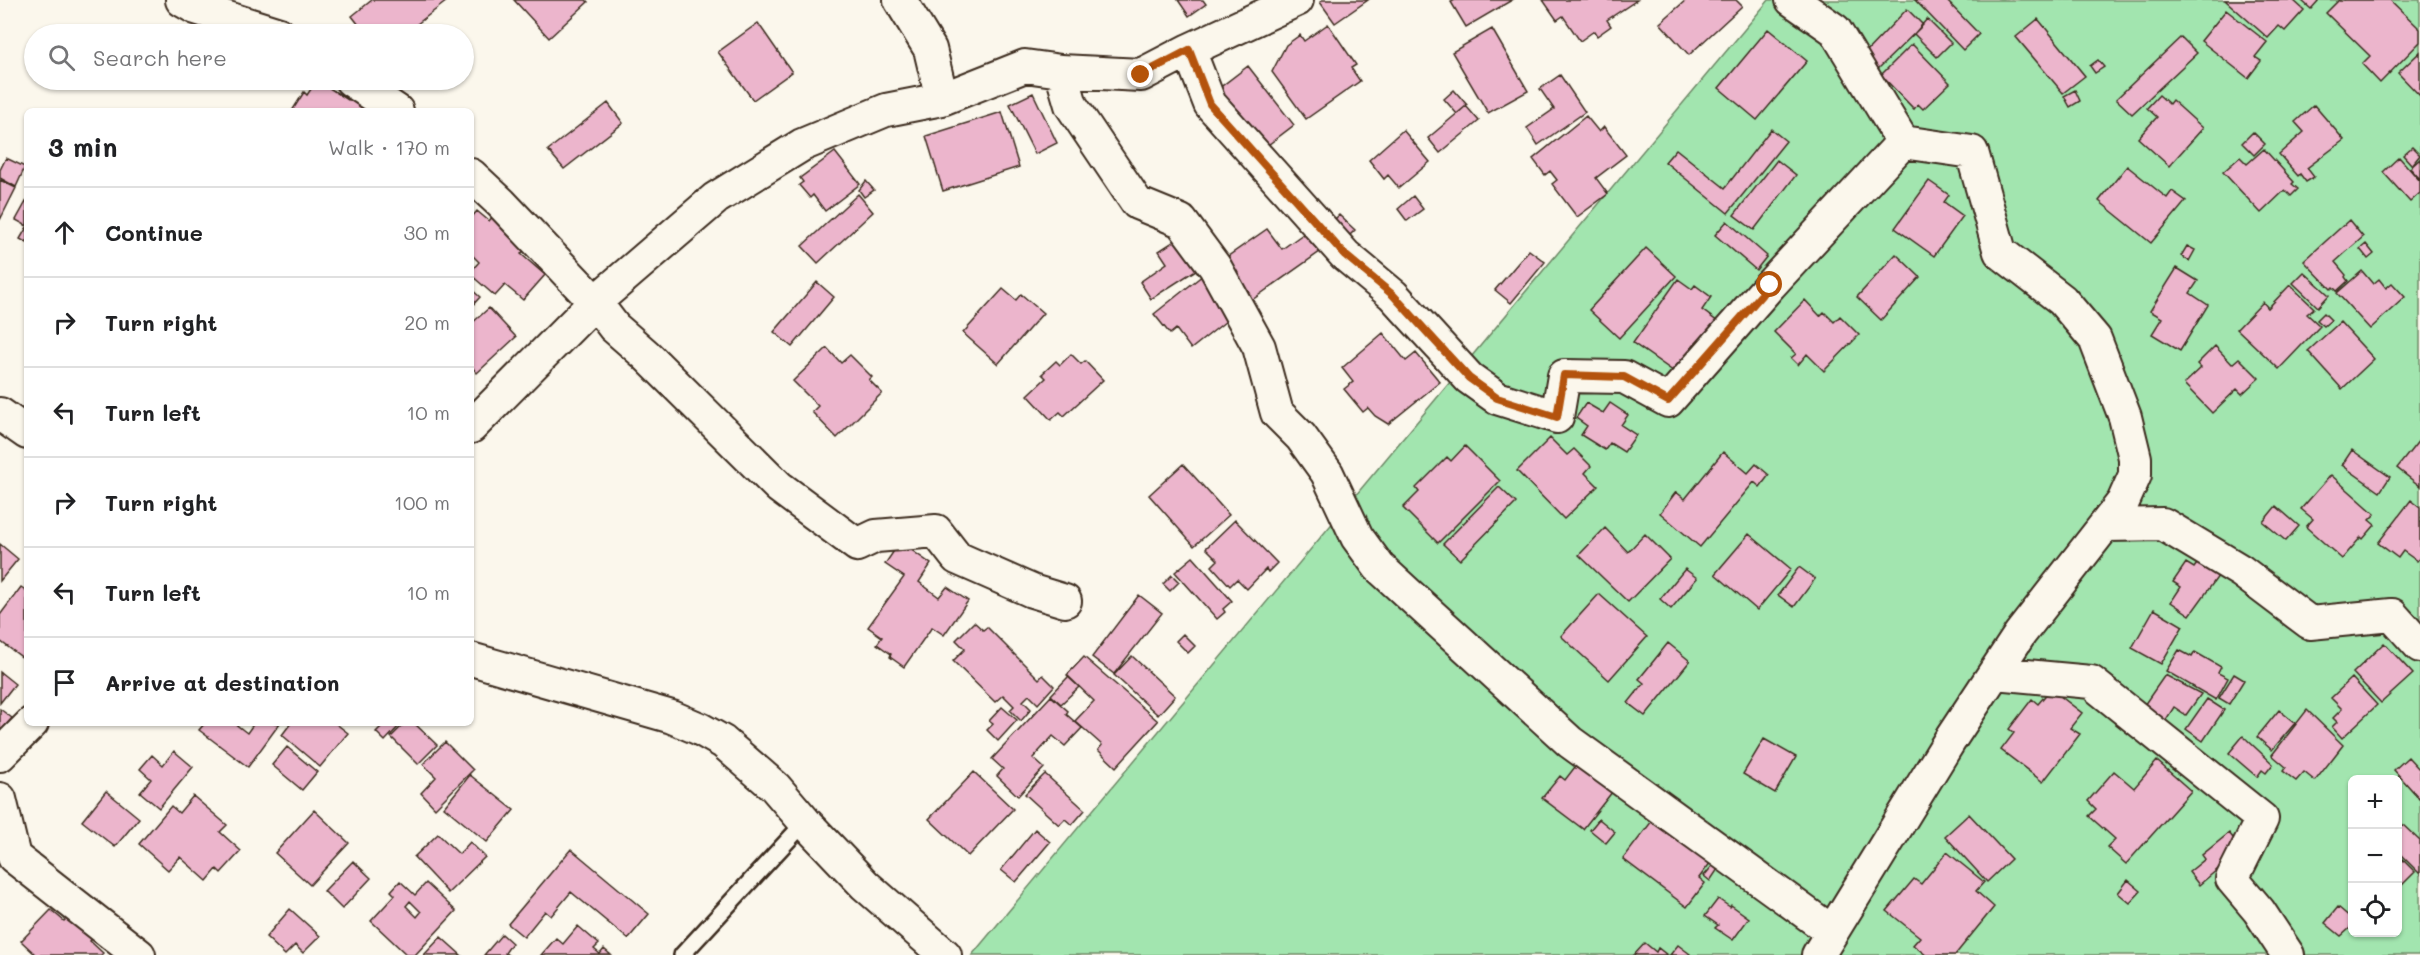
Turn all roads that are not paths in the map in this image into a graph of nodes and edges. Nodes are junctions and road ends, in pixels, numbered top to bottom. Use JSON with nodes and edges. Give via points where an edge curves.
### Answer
{"nodes":[{"id":1,"x":182,"y":0,"type":"edge"},
{"id":2,"x":900,"y":0,"type":"edge"},
{"id":3,"x":1297,"y":0,"type":"edge"},
{"id":4,"x":1792,"y":0,"type":"edge"},
{"id":5,"x":247,"y":24,"type":"edge"},
{"id":6,"x":1189,"y":50,"type":"junction"},
{"id":7,"x":1061,"y":71,"type":"junction"},
{"id":8,"x":366,"y":90,"type":"edge"},
{"id":9,"x":942,"y":99,"type":"junction"},
{"id":10,"x":393,"y":108,"type":"edge"},
{"id":11,"x":1903,"y":142,"type":"junction"},
{"id":12,"x":474,"y":178,"type":"edge"},
{"id":13,"x":596,"y":302,"type":"junction"},
{"id":14,"x":0,"y":414,"type":"edge"},
{"id":15,"x":474,"y":424,"type":"edge"},
{"id":16,"x":24,"y":431,"type":"edge"},
{"id":17,"x":2135,"y":475,"type":"junction"},
{"id":18,"x":2163,"y":524,"type":"junction"},
{"id":19,"x":2107,"y":525,"type":"junction"},
{"id":20,"x":1065,"y":601,"type":"dead end"},
{"id":21,"x":2420,"y":646,"type":"edge"},
{"id":22,"x":474,"y":660,"type":"edge"},
{"id":23,"x":1995,"y":673,"type":"junction"},
{"id":24,"x":29,"y":726,"type":"edge"},
{"id":25,"x":0,"y":755,"type":"edge"},
{"id":26,"x":0,"y":800,"type":"edge"},
{"id":27,"x":805,"y":822,"type":"junction"},
{"id":28,"x":1825,"y":943,"type":"edge"},
{"id":29,"x":139,"y":955,"type":"edge"},
{"id":30,"x":682,"y":955,"type":"edge"},
{"id":31,"x":945,"y":955,"type":"edge"},
{"id":32,"x":2288,"y":955,"type":"edge"}],
"edges":[{"from":1,"to":5,"type":"street"},
{"from":2,"to":9,"type":"street","via":[[930,49]]},
{"from":3,"to":6,"type":"street"},
{"from":4,"to":11,"type":"street","via":[[1835,30]]},
{"from":6,"to":7,"type":"street","via":[[1141,75]]},
{"from":6,"to":11,"type":"street","via":[[1210,104],[1345,255],[1393,295],[1469,378],[1497,398],[1557,417],[1564,375],[1624,377],[1668,401]]},
{"from":7,"to":9,"type":"street","via":[[1024,66]]},
{"from":7,"to":28,"type":"street","via":[[1071,105],[1137,202],[1180,221],[1215,267],[1259,347],[1277,413],[1301,437],[1327,473],[1357,537],[1379,567],[1570,742]]},
{"from":8,"to":10,"type":"street"},
{"from":9,"to":13,"type":"street","via":[[886,110],[802,145],[716,198]]},
{"from":11,"to":17,"type":"street","via":[[1972,152],[2000,252],[2062,300],[2095,339],[2125,417]]},
{"from":12,"to":13,"type":"street"},
{"from":13,"to":15,"type":"street"},
{"from":13,"to":20,"type":"street","via":[[614,327],[779,487],[857,545],[883,535],[936,531],[957,558]]},
{"from":14,"to":16,"type":"street"},
{"from":17,"to":18,"type":"street"},
{"from":17,"to":19,"type":"street"},
{"from":18,"to":19,"type":"street"},
{"from":18,"to":21,"type":"street","via":[[2241,571],[2310,623],[2392,615]]},
{"from":19,"to":23,"type":"street"},
{"from":22,"to":27,"type":"street","via":[[608,697],[700,729],[723,742],[775,787]]},
{"from":23,"to":28,"type":"street"},
{"from":23,"to":32,"type":"street","via":[[2091,682],[2262,819],[2232,879]]},
{"from":24,"to":25,"type":"street"},
{"from":26,"to":29,"type":"street","via":[[14,857]]},
{"from":27,"to":30,"type":"lane"},
{"from":27,"to":31,"type":"street","via":[[865,885]]}]}
